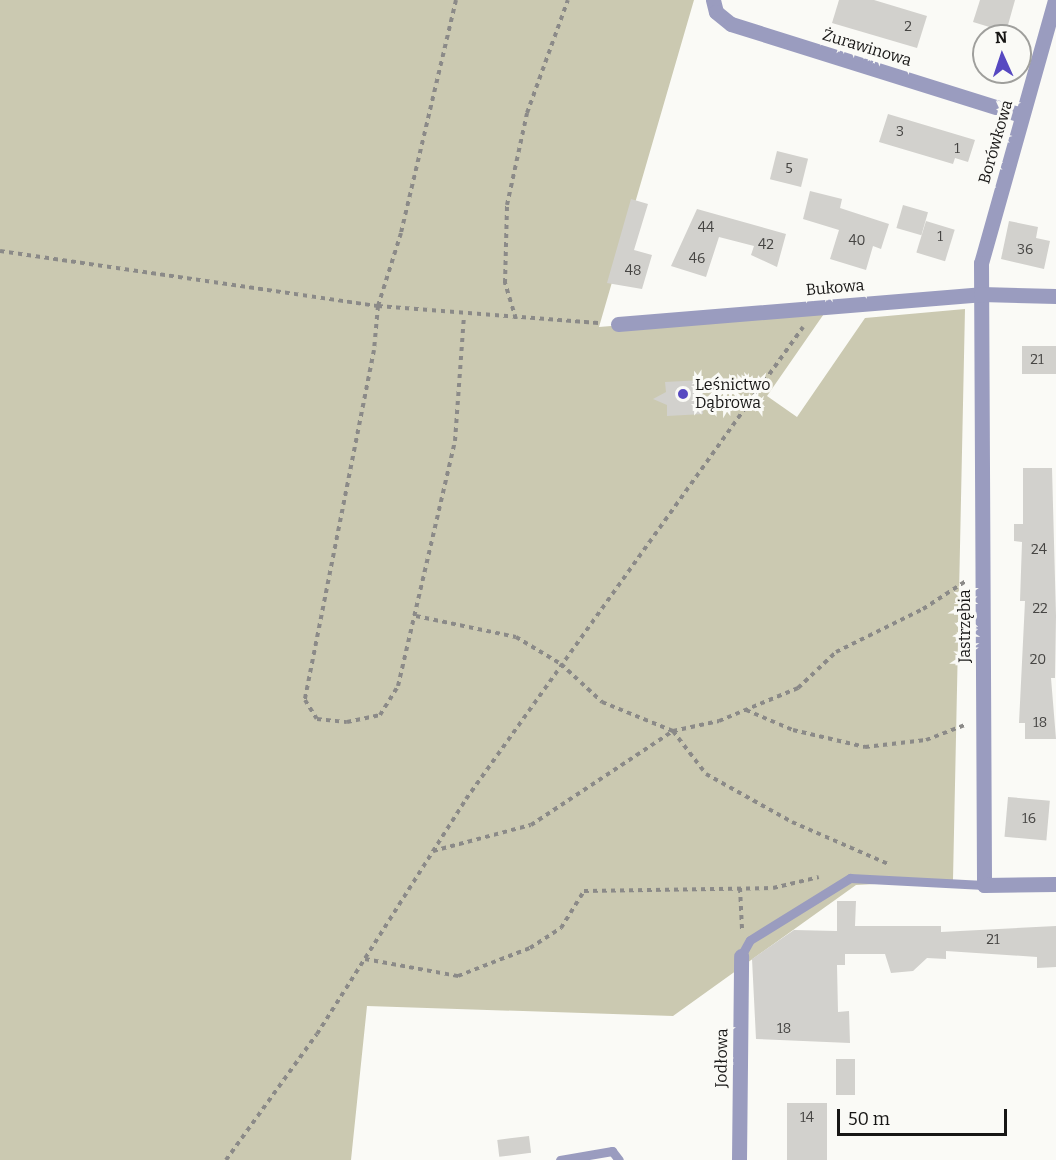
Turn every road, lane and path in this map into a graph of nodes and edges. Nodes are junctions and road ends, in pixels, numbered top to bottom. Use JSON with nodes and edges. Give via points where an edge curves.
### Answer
{"nodes":[{"id":1,"x":456,"y":0,"type":"edge"},
{"id":2,"x":568,"y":0,"type":"edge"},
{"id":3,"x":713,"y":0,"type":"edge"},
{"id":4,"x":1055,"y":0,"type":"edge"},
{"id":5,"x":1022,"y":115,"type":"junction"},
{"id":6,"x":0,"y":251,"type":"edge"},
{"id":7,"x":981,"y":294,"type":"junction"},
{"id":8,"x":1056,"y":296,"type":"edge"},
{"id":9,"x":378,"y":306,"type":"junction"},
{"id":10,"x":817,"y":308,"type":"junction"},
{"id":11,"x":464,"y":315,"type":"junction"},
{"id":12,"x":516,"y":319,"type":"junction"},
{"id":13,"x":618,"y":324,"type":"joint"},
{"id":14,"x":982,"y":570,"type":"junction"},
{"id":15,"x":416,"y":616,"type":"junction"},
{"id":16,"x":561,"y":664,"type":"junction"},
{"id":17,"x":746,"y":710,"type":"junction"},
{"id":18,"x":983,"y":717,"type":"junction"},
{"id":19,"x":673,"y":731,"type":"junction"},
{"id":20,"x":433,"y":852,"type":"junction"},
{"id":21,"x":898,"y":870,"type":"dead end"},
{"id":22,"x":850,"y":878,"type":"junction"},
{"id":23,"x":1056,"y":884,"type":"edge"},
{"id":24,"x":984,"y":885,"type":"junction"},
{"id":25,"x":740,"y":888,"type":"junction"},
{"id":26,"x":743,"y":951,"type":"junction"},
{"id":27,"x":365,"y":959,"type":"junction"},
{"id":28,"x":226,"y":1160,"type":"edge"},
{"id":29,"x":560,"y":1160,"type":"edge"},
{"id":30,"x":619,"y":1160,"type":"edge"},
{"id":31,"x":739,"y":1160,"type":"edge"}],
"edges":[{"from":1,"to":9,"type":"path","via":[[401,233]]},
{"from":2,"to":12,"type":"path","via":[[527,113],[509,196],[505,283]]},
{"from":3,"to":5,"type":"street","name":"Żurawinowa","via":[[716,12],[731,24]]},
{"from":4,"to":5,"type":"street","name":"Borówkowa"},
{"from":5,"to":7,"type":"street","name":"Borówkowa","via":[[981,263]]},
{"from":6,"to":9,"type":"path"},
{"from":7,"to":8,"type":"street","name":"Bukowa"},
{"from":7,"to":10,"type":"street","name":"Bukowa"},
{"from":7,"to":14,"type":"street","name":"Jastrzębia"},
{"from":9,"to":11,"type":"path"},
{"from":9,"to":15,"type":"path","via":[[374,350],[305,700],[317,719],[347,722],[380,715],[398,687]]},
{"from":10,"to":13,"type":"street","name":"Bukowa"},
{"from":10,"to":16,"type":"path"},
{"from":11,"to":12,"type":"path"},
{"from":11,"to":15,"type":"path","via":[[455,441]]},
{"from":12,"to":13,"type":"path"},
{"from":14,"to":17,"type":"path","via":[[923,609],[836,652],[798,688]]},
{"from":14,"to":18,"type":"street","name":"Jastrzębia"},
{"from":15,"to":16,"type":"path","via":[[516,637]]},
{"from":16,"to":19,"type":"path","via":[[602,702]]},
{"from":16,"to":20,"type":"path"},
{"from":17,"to":18,"type":"path","via":[[793,730],[865,747],[926,740]]},
{"from":17,"to":19,"type":"path"},
{"from":18,"to":24,"type":"street","name":"Jastrzębia"},
{"from":19,"to":20,"type":"path","via":[[531,825]]},
{"from":19,"to":21,"type":"path","via":[[706,774],[792,822]]},
{"from":20,"to":27,"type":"path"},
{"from":22,"to":24,"type":"lane"},
{"from":22,"to":25,"type":"path","via":[[823,876],[773,888]]},
{"from":22,"to":26,"type":"lane"},
{"from":23,"to":24,"type":"street"},
{"from":25,"to":26,"type":"path"},
{"from":25,"to":27,"type":"path","via":[[584,891],[561,928],[530,948],[458,976]]},
{"from":26,"to":31,"type":"street","name":"Jodłowa"},
{"from":27,"to":28,"type":"path"},
{"from":29,"to":30,"type":"lane","via":[[612,1151]]}]}
